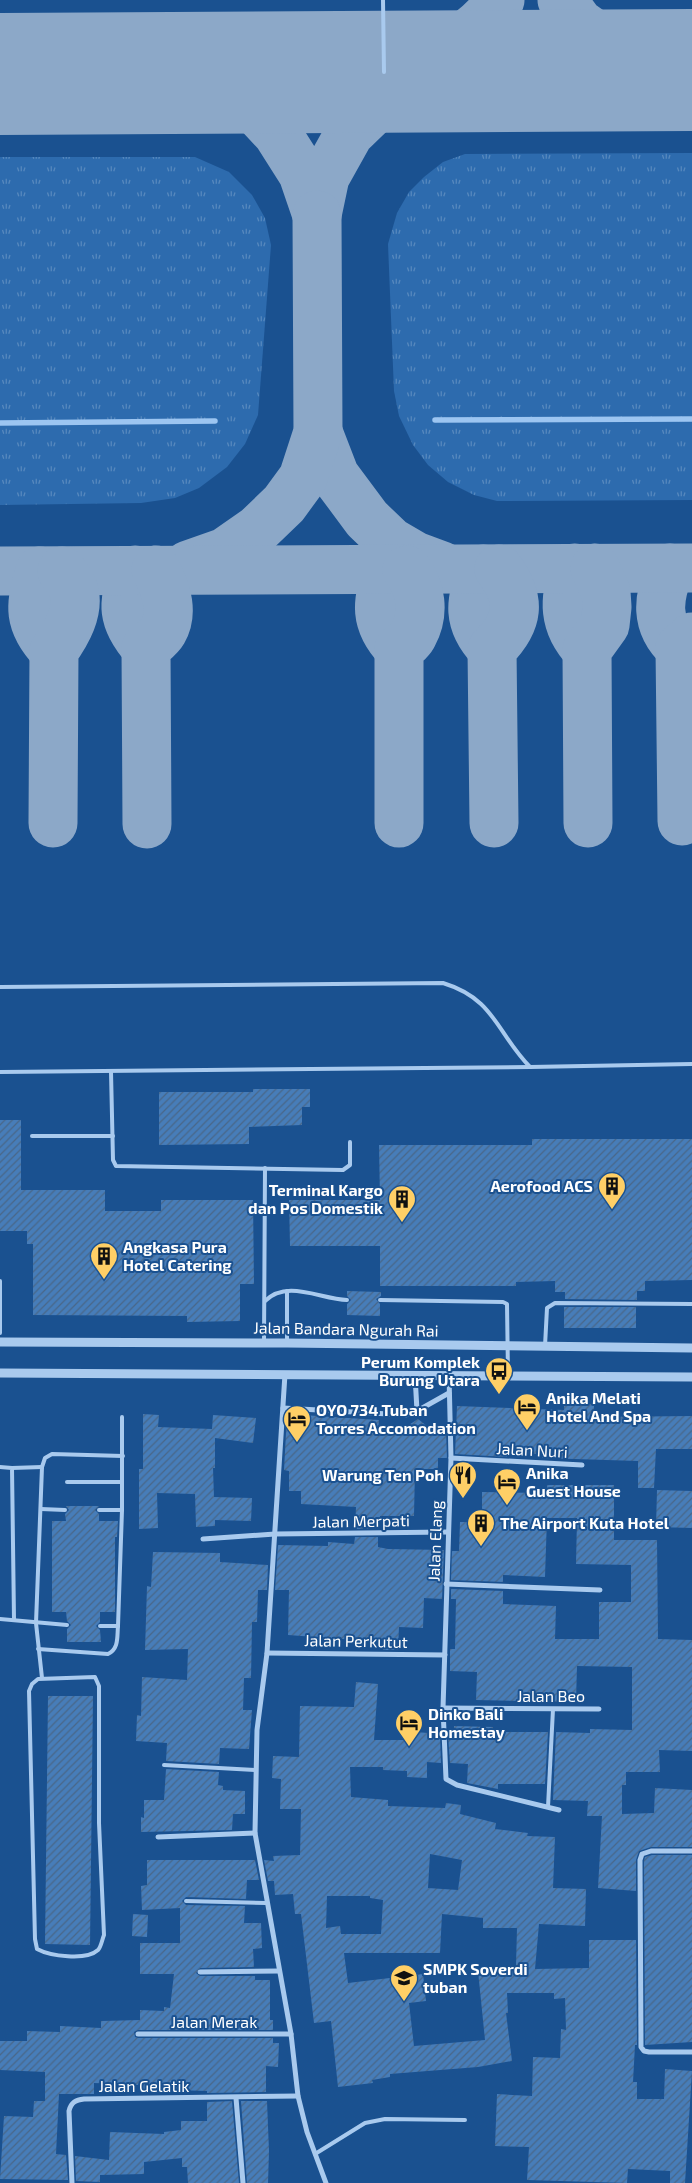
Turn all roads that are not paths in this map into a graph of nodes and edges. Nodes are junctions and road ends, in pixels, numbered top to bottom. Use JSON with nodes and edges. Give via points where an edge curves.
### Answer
{"nodes":[{"id":1,"x":383,"y":0,"type":"edge"},
{"id":2,"x":384,"y":72,"type":"dead end"},
{"id":3,"x":0,"y":987,"type":"edge"},
{"id":4,"x":692,"y":1064,"type":"edge"},
{"id":5,"x":530,"y":1067,"type":"junction"},
{"id":6,"x":0,"y":1072,"type":"edge"},
{"id":7,"x":111,"y":1072,"type":"junction"},
{"id":8,"x":32,"y":1136,"type":"dead end"},
{"id":9,"x":113,"y":1136,"type":"junction"},
{"id":10,"x":350,"y":1142,"type":"dead end"},
{"id":11,"x":265,"y":1168,"type":"junction"},
{"id":12,"x":0,"y":1281,"type":"edge"},
{"id":13,"x":287,"y":1291,"type":"junction"},
{"id":14,"x":347,"y":1300,"type":"dead end"},
{"id":15,"x":380,"y":1300,"type":"dead end"},
{"id":16,"x":265,"y":1301,"type":"junction"},
{"id":17,"x":692,"y":1304,"type":"edge"},
{"id":18,"x":0,"y":1333,"type":"edge"},
{"id":19,"x":0,"y":1342,"type":"edge"},
{"id":20,"x":264,"y":1343,"type":"junction"},
{"id":21,"x":286,"y":1343,"type":"junction"},
{"id":22,"x":508,"y":1346,"type":"junction"},
{"id":23,"x":546,"y":1346,"type":"junction"},
{"id":24,"x":692,"y":1348,"type":"edge"},
{"id":25,"x":0,"y":1373,"type":"edge"},
{"id":26,"x":286,"y":1374,"type":"junction"},
{"id":27,"x":415,"y":1374,"type":"junction"},
{"id":28,"x":449,"y":1375,"type":"junction"},
{"id":29,"x":508,"y":1375,"type":"junction"},
{"id":30,"x":692,"y":1377,"type":"edge"},
{"id":31,"x":449,"y":1393,"type":"junction"},
{"id":32,"x":283,"y":1408,"type":"junction"},
{"id":33,"x":417,"y":1411,"type":"junction"},
{"id":34,"x":122,"y":1416,"type":"dead end"},
{"id":35,"x":122,"y":1456,"type":"junction"},
{"id":36,"x":451,"y":1458,"type":"junction"},
{"id":37,"x":582,"y":1465,"type":"dead end"},
{"id":38,"x":0,"y":1467,"type":"edge"},
{"id":39,"x":42,"y":1467,"type":"junction"},
{"id":40,"x":12,"y":1468,"type":"junction"},
{"id":41,"x":67,"y":1482,"type":"dead end"},
{"id":42,"x":122,"y":1482,"type":"junction"},
{"id":43,"x":41,"y":1509,"type":"junction"},
{"id":44,"x":65,"y":1510,"type":"dead end"},
{"id":45,"x":99,"y":1510,"type":"dead end"},
{"id":46,"x":122,"y":1510,"type":"junction"},
{"id":47,"x":448,"y":1532,"type":"junction"},
{"id":48,"x":275,"y":1534,"type":"junction"},
{"id":49,"x":203,"y":1539,"type":"dead end"},
{"id":50,"x":446,"y":1584,"type":"junction"},
{"id":51,"x":600,"y":1590,"type":"dead end"},
{"id":52,"x":0,"y":1619,"type":"edge"},
{"id":53,"x":14,"y":1620,"type":"junction"},
{"id":54,"x":36,"y":1623,"type":"junction"},
{"id":55,"x":67,"y":1625,"type":"dead end"},
{"id":56,"x":100,"y":1626,"type":"dead end"},
{"id":57,"x":118,"y":1626,"type":"junction"},
{"id":58,"x":38,"y":1649,"type":"junction"},
{"id":59,"x":267,"y":1653,"type":"junction"},
{"id":60,"x":445,"y":1655,"type":"junction"},
{"id":61,"x":42,"y":1678,"type":"junction"},
{"id":62,"x":444,"y":1708,"type":"junction"},
{"id":63,"x":553,"y":1709,"type":"junction"},
{"id":64,"x":599,"y":1709,"type":"dead end"},
{"id":65,"x":164,"y":1766,"type":"dead end"},
{"id":66,"x":256,"y":1770,"type":"junction"},
{"id":67,"x":548,"y":1807,"type":"junction"},
{"id":68,"x":559,"y":1810,"type":"dead end"},
{"id":69,"x":255,"y":1834,"type":"junction"},
{"id":70,"x":158,"y":1837,"type":"dead end"},
{"id":71,"x":692,"y":1851,"type":"edge"},
{"id":72,"x":186,"y":1901,"type":"dead end"},
{"id":73,"x":266,"y":1903,"type":"junction"},
{"id":74,"x":279,"y":1971,"type":"junction"},
{"id":75,"x":200,"y":1972,"type":"dead end"},
{"id":76,"x":138,"y":2034,"type":"dead end"},
{"id":77,"x":291,"y":2034,"type":"junction"},
{"id":78,"x":692,"y":2052,"type":"edge"},
{"id":79,"x":298,"y":2096,"type":"junction"},
{"id":80,"x":236,"y":2098,"type":"junction"},
{"id":81,"x":465,"y":2120,"type":"dead end"},
{"id":82,"x":315,"y":2154,"type":"junction"},
{"id":83,"x":72,"y":2183,"type":"edge"},
{"id":84,"x":243,"y":2183,"type":"edge"},
{"id":85,"x":326,"y":2183,"type":"edge"}],
"edges":[{"from":1,"to":2,"type":"lane"},
{"from":3,"to":5,"type":"lane","via":[[443,983],[475,996]]},
{"from":4,"to":5,"type":"lane"},
{"from":5,"to":7,"type":"lane"},
{"from":6,"to":7,"type":"lane"},
{"from":7,"to":9,"type":"lane"},
{"from":8,"to":9,"type":"lane"},
{"from":9,"to":11,"type":"lane","via":[[114,1164],[119,1167]]},
{"from":10,"to":11,"type":"lane","via":[[348,1169]]},
{"from":11,"to":16,"type":"lane"},
{"from":12,"to":18,"type":"lane"},
{"from":13,"to":14,"type":"lane"},
{"from":13,"to":16,"type":"lane","via":[[278,1291]]},
{"from":13,"to":21,"type":"lane"},
{"from":15,"to":22,"type":"lane","via":[[503,1302],[508,1309]]},
{"from":16,"to":20,"type":"lane"},
{"from":17,"to":23,"type":"lane","via":[[555,1303],[547,1308]]},
{"from":19,"to":20,"type":"street","name":"Jalan Bandara Ngurah Rai"},
{"from":20,"to":21,"type":"street","name":"Jalan Bandara Ngurah Rai"},
{"from":21,"to":22,"type":"street","name":"Jalan Bandara Ngurah Rai"},
{"from":22,"to":23,"type":"street","name":"Jalan Bandara Ngurah Rai"},
{"from":22,"to":29,"type":"lane"},
{"from":23,"to":24,"type":"street","name":"Jalan Bandara Ngurah Rai"},
{"from":25,"to":26,"type":"street"},
{"from":26,"to":27,"type":"street"},
{"from":26,"to":32,"type":"street"},
{"from":27,"to":28,"type":"street"},
{"from":27,"to":33,"type":"street"},
{"from":28,"to":29,"type":"street"},
{"from":28,"to":31,"type":"street","name":"Jalan Elang"},
{"from":29,"to":30,"type":"street"},
{"from":31,"to":33,"type":"street"},
{"from":31,"to":36,"type":"street","name":"Jalan Elang"},
{"from":32,"to":33,"type":"street","via":[[399,1417]]},
{"from":32,"to":48,"type":"street"},
{"from":34,"to":35,"type":"lane"},
{"from":35,"to":39,"type":"lane","via":[[52,1454],[45,1458]]},
{"from":35,"to":42,"type":"lane"},
{"from":36,"to":37,"type":"street","name":"Jalan Nuri"},
{"from":36,"to":47,"type":"street","name":"Jalan Elang"},
{"from":38,"to":40,"type":"lane"},
{"from":39,"to":40,"type":"lane"},
{"from":39,"to":43,"type":"lane"},
{"from":40,"to":53,"type":"lane"},
{"from":41,"to":42,"type":"lane"},
{"from":42,"to":46,"type":"lane"},
{"from":43,"to":44,"type":"lane"},
{"from":43,"to":54,"type":"lane"},
{"from":45,"to":46,"type":"lane"},
{"from":46,"to":57,"type":"lane"},
{"from":47,"to":48,"type":"street","name":"Jalan Merpati"},
{"from":47,"to":50,"type":"street","name":"Jalan Elang"},
{"from":48,"to":49,"type":"street","name":"Jalan Merpati"},
{"from":48,"to":59,"type":"street"},
{"from":50,"to":51,"type":"street"},
{"from":50,"to":60,"type":"street","name":"Jalan Elang"},
{"from":52,"to":53,"type":"lane"},
{"from":53,"to":54,"type":"lane"},
{"from":54,"to":55,"type":"lane"},
{"from":54,"to":58,"type":"lane"},
{"from":56,"to":57,"type":"lane"},
{"from":57,"to":58,"type":"lane","via":[[117,1646],[108,1654]]},
{"from":58,"to":61,"type":"lane"},
{"from":59,"to":60,"type":"street","name":"Jalan Perkutut"},
{"from":59,"to":66,"type":"street","via":[[257,1730]]},
{"from":60,"to":62,"type":"street","name":"Jalan Elang"},
{"from":61,"to":61,"type":"lane","via":[[95,1678],[98,1681],[104,1935],[99,1949],[90,1955],[46,1954],[37,1949],[35,1939],[30,1692],[32,1684]]},
{"from":62,"to":63,"type":"street","name":"Jalan Beo"},
{"from":62,"to":67,"type":"street","name":"Jalan Elang","via":[[446,1779],[457,1785]]},
{"from":63,"to":64,"type":"street","name":"Jalan Beo"},
{"from":63,"to":67,"type":"lane"},
{"from":65,"to":66,"type":"lane"},
{"from":66,"to":69,"type":"street"},
{"from":67,"to":68,"type":"street"},
{"from":69,"to":70,"type":"street"},
{"from":69,"to":73,"type":"street"},
{"from":71,"to":78,"type":"street","via":[[642,1854],[639,1958],[641,2047],[649,2052]]},
{"from":72,"to":73,"type":"lane"},
{"from":73,"to":74,"type":"street"},
{"from":74,"to":75,"type":"street"},
{"from":74,"to":77,"type":"street"},
{"from":76,"to":77,"type":"street","name":"Jalan Merak"},
{"from":77,"to":79,"type":"street"},
{"from":79,"to":80,"type":"street","name":"Jalan Gelatik"},
{"from":79,"to":82,"type":"street"},
{"from":80,"to":83,"type":"street","name":"Jalan Gelatik","via":[[76,2101],[69,2111]]},
{"from":80,"to":84,"type":"street"},
{"from":81,"to":82,"type":"lane","via":[[385,2119],[365,2123]]},
{"from":82,"to":85,"type":"street"}]}
